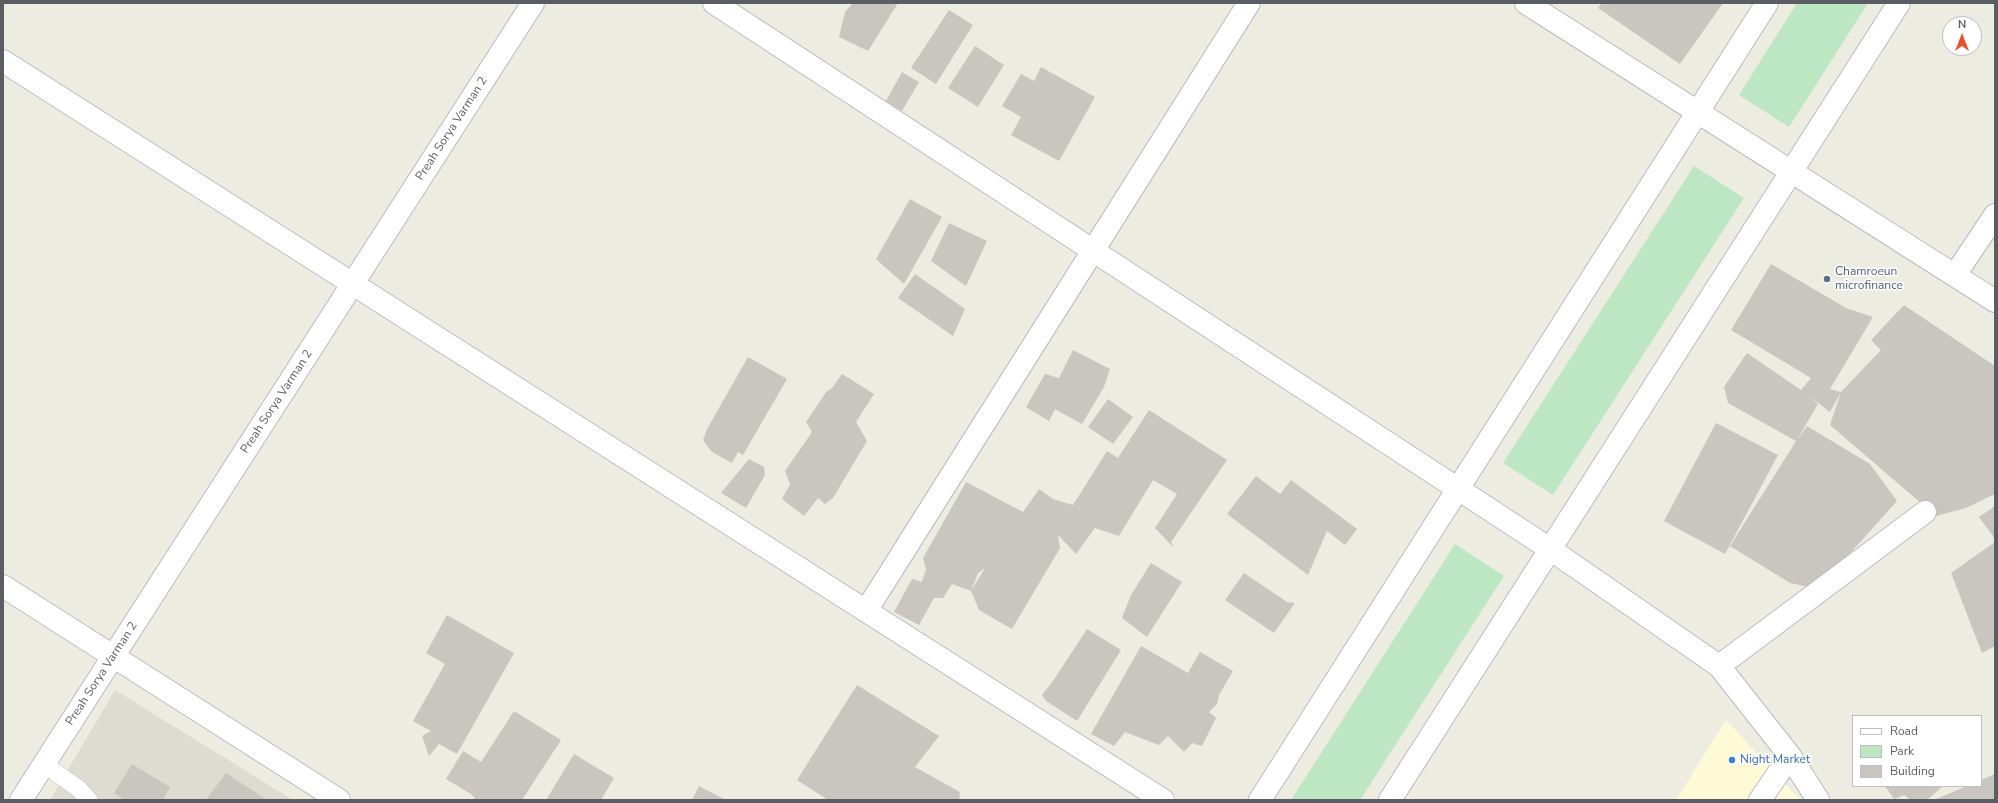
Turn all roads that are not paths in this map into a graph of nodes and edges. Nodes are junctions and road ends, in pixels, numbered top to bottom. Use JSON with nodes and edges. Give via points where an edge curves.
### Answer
{"nodes":[{"id":1,"x":533,"y":3,"type":"edge"},
{"id":2,"x":714,"y":3,"type":"edge"},
{"id":3,"x":1249,"y":3,"type":"edge"},
{"id":4,"x":1526,"y":3,"type":"edge"},
{"id":5,"x":1767,"y":3,"type":"edge"},
{"id":6,"x":1899,"y":3,"type":"edge"},
{"id":7,"x":3,"y":61,"type":"edge"},
{"id":8,"x":1698,"y":112,"type":"junction"},
{"id":9,"x":1792,"y":171,"type":"junction"},
{"id":10,"x":1995,"y":215,"type":"edge"},
{"id":11,"x":1093,"y":250,"type":"junction"},
{"id":12,"x":1955,"y":275,"type":"junction"},
{"id":13,"x":353,"y":284,"type":"junction"},
{"id":14,"x":1995,"y":302,"type":"edge"},
{"id":15,"x":1458,"y":488,"type":"junction"},
{"id":16,"x":1925,"y":512,"type":"dead end"},
{"id":17,"x":1550,"y":548,"type":"junction"},
{"id":18,"x":3,"y":586,"type":"edge"},
{"id":19,"x":866,"y":611,"type":"junction"},
{"id":20,"x":114,"y":656,"type":"junction"},
{"id":21,"x":1719,"y":666,"type":"junction"},
{"id":22,"x":1790,"y":756,"type":"junction"},
{"id":23,"x":44,"y":764,"type":"junction"},
{"id":24,"x":21,"y":800,"type":"edge"},
{"id":25,"x":89,"y":800,"type":"edge"},
{"id":26,"x":339,"y":800,"type":"edge"},
{"id":27,"x":1164,"y":800,"type":"edge"},
{"id":28,"x":1260,"y":800,"type":"edge"},
{"id":29,"x":1390,"y":800,"type":"edge"},
{"id":30,"x":1760,"y":800,"type":"edge"},
{"id":31,"x":1818,"y":800,"type":"edge"}],
"edges":[{"from":1,"to":13,"type":"street","name":"Preah Sorya Varman 2"},
{"from":2,"to":11,"type":"street"},
{"from":3,"to":11,"type":"street"},
{"from":4,"to":8,"type":"street"},
{"from":5,"to":8,"type":"street"},
{"from":6,"to":9,"type":"street"},
{"from":7,"to":13,"type":"street"},
{"from":8,"to":9,"type":"street"},
{"from":8,"to":15,"type":"street"},
{"from":9,"to":12,"type":"street"},
{"from":9,"to":17,"type":"street"},
{"from":10,"to":12,"type":"street"},
{"from":11,"to":15,"type":"street"},
{"from":11,"to":19,"type":"street"},
{"from":12,"to":14,"type":"street"},
{"from":13,"to":19,"type":"street"},
{"from":13,"to":20,"type":"street","name":"Preah Sorya Varman 2"},
{"from":15,"to":17,"type":"street"},
{"from":15,"to":28,"type":"street"},
{"from":16,"to":21,"type":"street"},
{"from":17,"to":21,"type":"street"},
{"from":17,"to":29,"type":"street"},
{"from":18,"to":20,"type":"street"},
{"from":19,"to":27,"type":"street"},
{"from":20,"to":23,"type":"street","name":"Preah Sorya Varman 2"},
{"from":20,"to":26,"type":"street"},
{"from":21,"to":22,"type":"street"},
{"from":22,"to":30,"type":"street"},
{"from":22,"to":31,"type":"street"},
{"from":23,"to":24,"type":"street","name":"Preah Sorya Varman 2"},
{"from":23,"to":25,"type":"lane","via":[[79,789]]}]}
